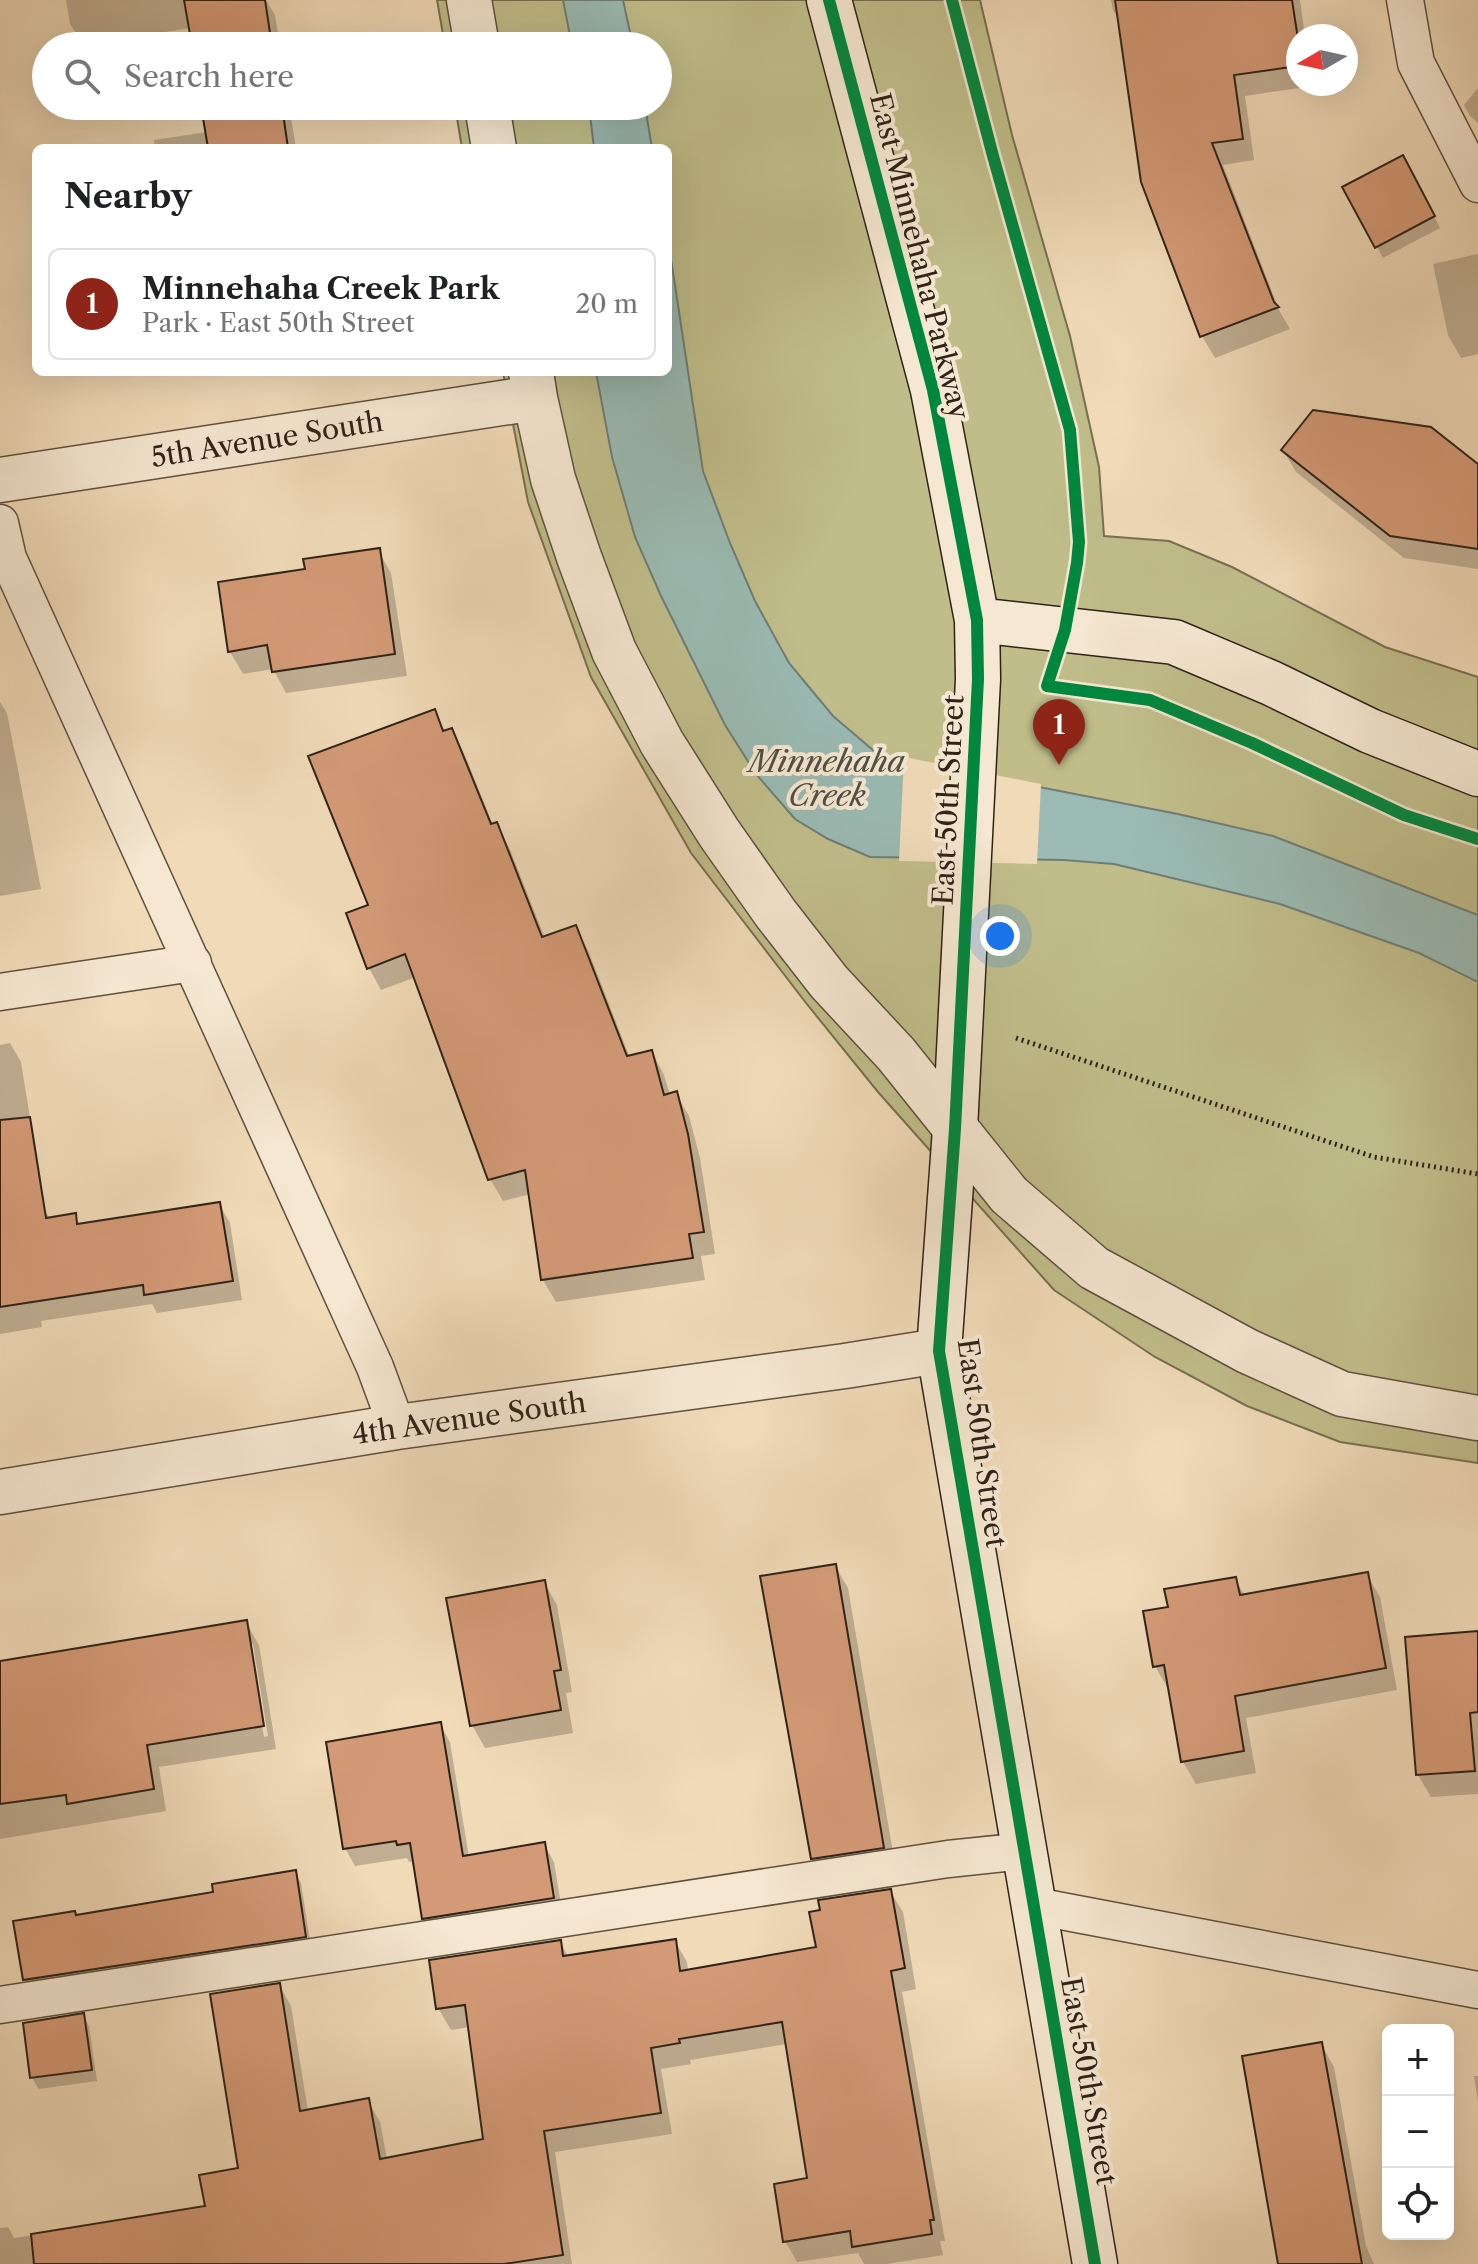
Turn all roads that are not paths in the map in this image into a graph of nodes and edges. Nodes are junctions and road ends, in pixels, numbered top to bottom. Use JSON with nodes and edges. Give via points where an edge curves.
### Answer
{"nodes":[{"id":1,"x":469,"y":0,"type":"edge"},
{"id":2,"x":829,"y":0,"type":"edge"},
{"id":3,"x":1405,"y":0,"type":"edge"},
{"id":4,"x":475,"y":32,"type":"edge"},
{"id":5,"x":489,"y":120,"type":"edge"},
{"id":6,"x":493,"y":144,"type":"edge"},
{"id":7,"x":1478,"y":184,"type":"edge"},
{"id":8,"x":533,"y":385,"type":"edge"},
{"id":9,"x":0,"y":480,"type":"edge"},
{"id":10,"x":0,"y":523,"type":"edge"},
{"id":11,"x":977,"y":620,"type":"junction"},
{"id":12,"x":1478,"y":774,"type":"edge"},
{"id":13,"x":193,"y":963,"type":"junction"},
{"id":14,"x":0,"y":992,"type":"edge"},
{"id":15,"x":955,"y":1129,"type":"junction"},
{"id":16,"x":939,"y":1351,"type":"junction"},
{"id":17,"x":1478,"y":1418,"type":"edge"},
{"id":18,"x":397,"y":1427,"type":"junction"},
{"id":19,"x":0,"y":1492,"type":"edge"},
{"id":20,"x":1025,"y":1851,"type":"junction"},
{"id":21,"x":1035,"y":1906,"type":"junction"},
{"id":22,"x":1478,"y":1990,"type":"edge"},
{"id":23,"x":0,"y":2005,"type":"edge"},
{"id":24,"x":1095,"y":2264,"type":"edge"}],
"edges":[{"from":1,"to":4,"type":"street"},
{"from":2,"to":11,"type":"street","name":"East Minnehaha Parkway","via":[[933,390]]},
{"from":3,"to":7,"type":"lane","via":[[1416,63]]},
{"from":5,"to":6,"type":"street"},
{"from":8,"to":9,"type":"street","name":"5th Avenue South"},
{"from":8,"to":15,"type":"street","via":[[553,479],[579,557],[614,651],[662,743],[776,914],[838,995],[896,1054]]},
{"from":10,"to":13,"type":"lane","via":[[8,558]]},
{"from":11,"to":12,"type":"street","via":[[1174,642]]},
{"from":11,"to":15,"type":"street","name":"East 50th Street"},
{"from":13,"to":14,"type":"lane"},
{"from":13,"to":18,"type":"lane","via":[[375,1367]]},
{"from":15,"to":16,"type":"street","name":"East 50th Street"},
{"from":15,"to":17,"type":"street","via":[[1009,1195],[1094,1268],[1247,1351],[1342,1394]]},
{"from":16,"to":18,"type":"street","name":"4th Avenue South"},
{"from":16,"to":20,"type":"street","name":"East 50th Street"},
{"from":18,"to":19,"type":"street","name":"4th Avenue South"},
{"from":20,"to":21,"type":"street","name":"East 50th Street"},
{"from":20,"to":23,"type":"lane"},
{"from":21,"to":22,"type":"lane"},
{"from":21,"to":24,"type":"street","name":"East 50th Street"}]}
